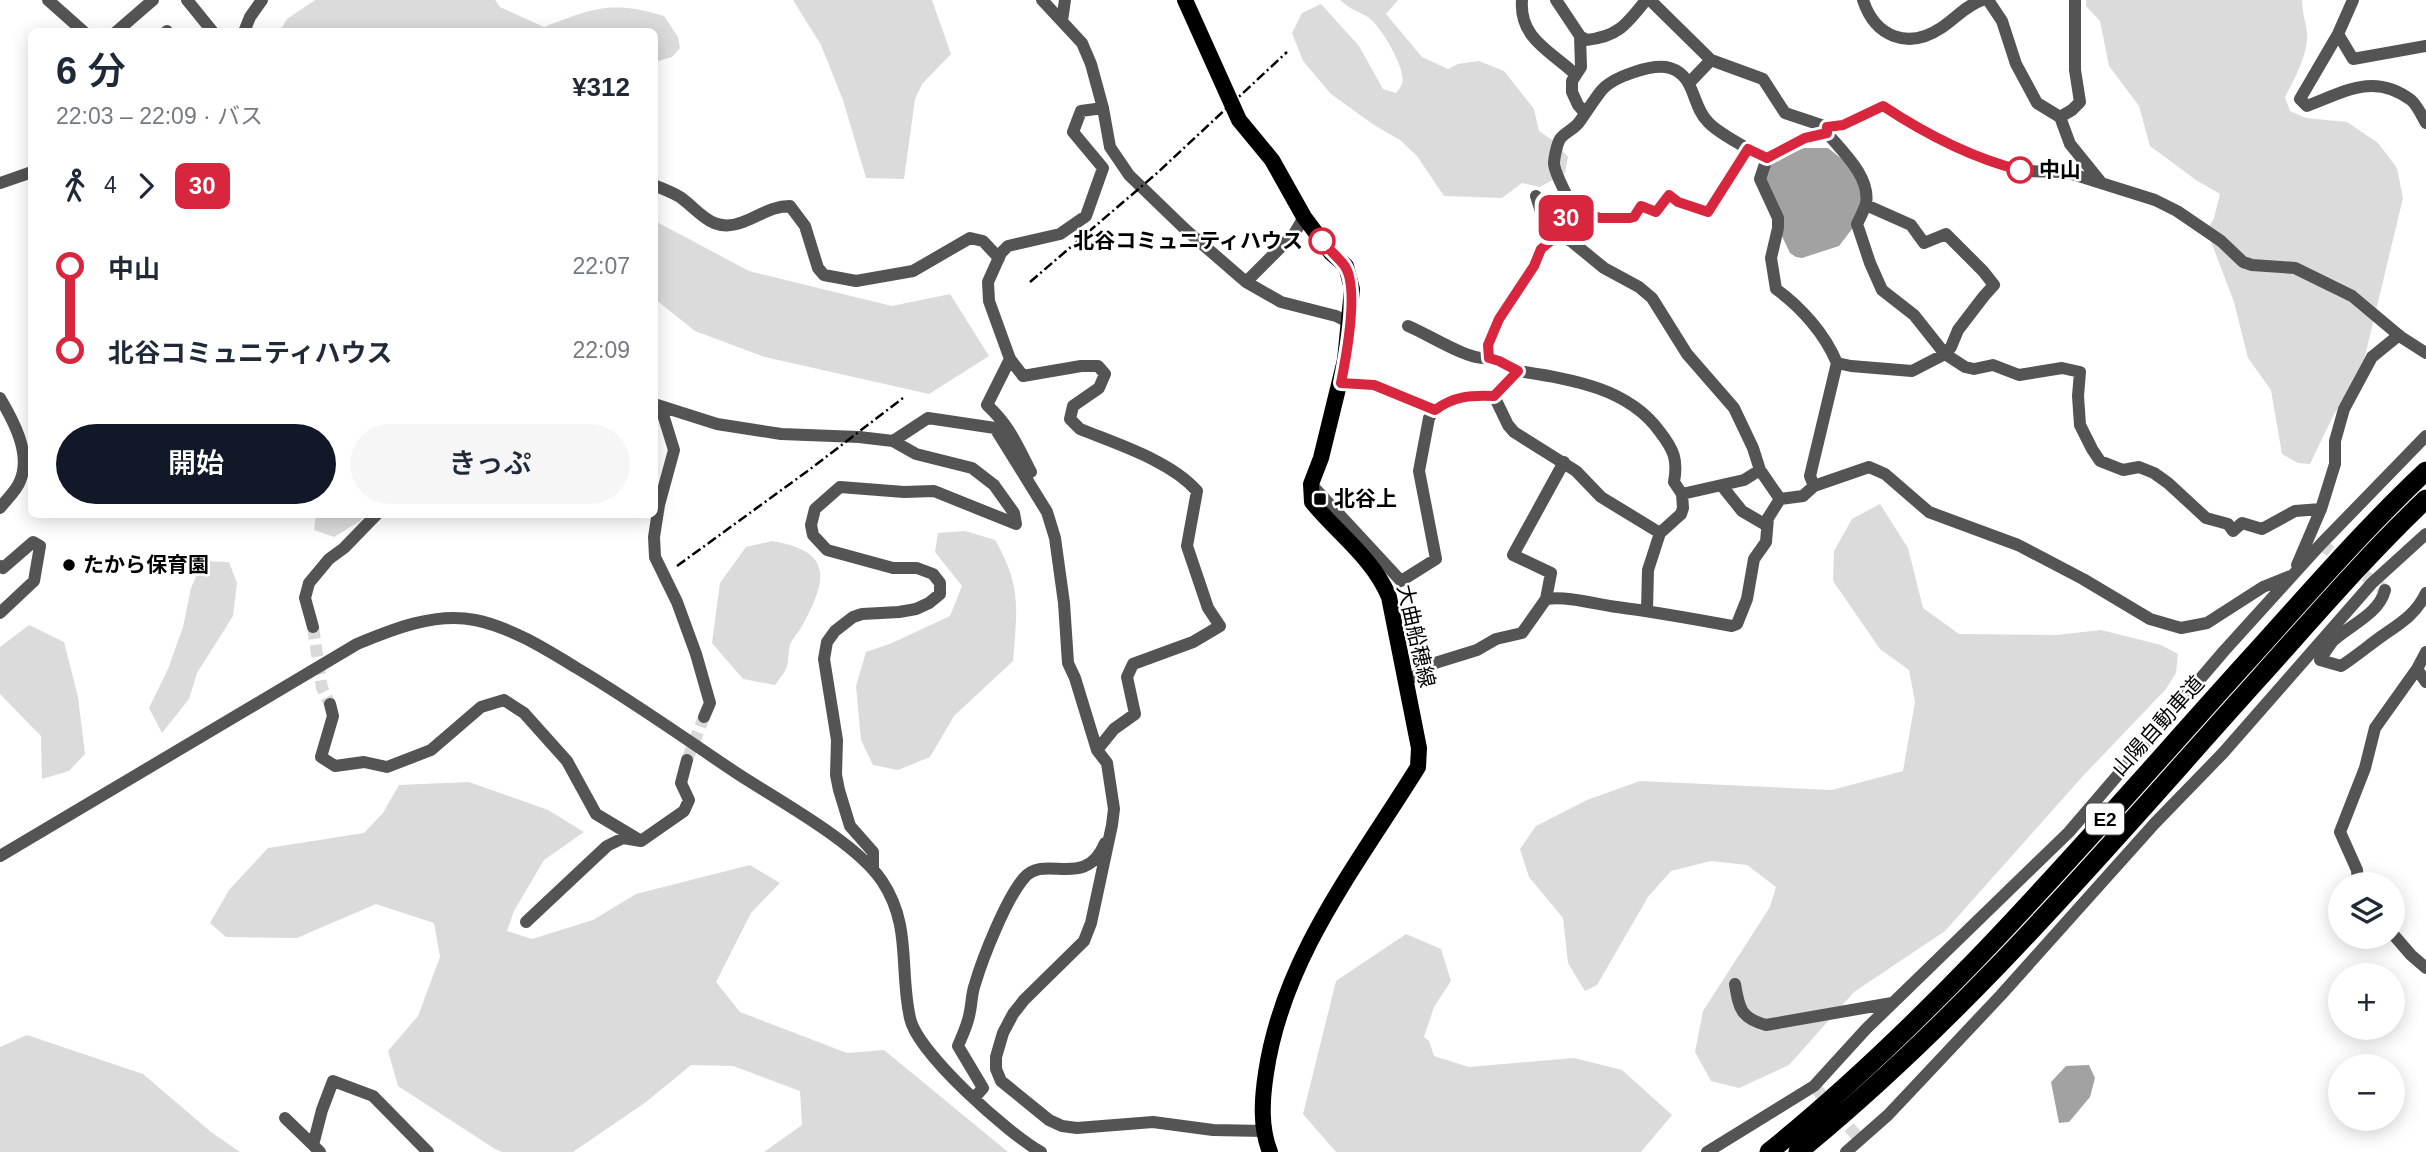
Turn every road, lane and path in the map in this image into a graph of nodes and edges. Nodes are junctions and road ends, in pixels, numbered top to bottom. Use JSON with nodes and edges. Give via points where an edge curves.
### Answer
{"nodes":[{"id":1,"x":48,"y":0,"type":"edge"},
{"id":2,"x":153,"y":0,"type":"edge"},
{"id":3,"x":187,"y":0,"type":"edge"},
{"id":4,"x":262,"y":0,"type":"edge"},
{"id":5,"x":1042,"y":0,"type":"edge"},
{"id":6,"x":1065,"y":0,"type":"edge"},
{"id":7,"x":1185,"y":0,"type":"edge"},
{"id":8,"x":1522,"y":0,"type":"edge"},
{"id":9,"x":1556,"y":0,"type":"edge"},
{"id":10,"x":1648,"y":0,"type":"edge"},
{"id":11,"x":1863,"y":0,"type":"edge"},
{"id":12,"x":1982,"y":0,"type":"edge"},
{"id":13,"x":1989,"y":0,"type":"edge"},
{"id":14,"x":2075,"y":0,"type":"edge"},
{"id":15,"x":2353,"y":0,"type":"edge"},
{"id":16,"x":1062,"y":21,"type":"junction"},
{"id":17,"x":80,"y":28,"type":"edge"},
{"id":18,"x":121,"y":28,"type":"edge"},
{"id":19,"x":210,"y":28,"type":"edge"},
{"id":20,"x":246,"y":28,"type":"edge"},
{"id":21,"x":2338,"y":34,"type":"junction"},
{"id":22,"x":1580,"y":36,"type":"junction"},
{"id":23,"x":2426,"y":46,"type":"edge"},
{"id":24,"x":1711,"y":60,"type":"junction"},
{"id":25,"x":1576,"y":75,"type":"junction"},
{"id":26,"x":1690,"y":82,"type":"junction"},
{"id":27,"x":1103,"y":108,"type":"junction"},
{"id":28,"x":1584,"y":113,"type":"junction"},
{"id":29,"x":2060,"y":117,"type":"junction"},
{"id":30,"x":2425,"y":120,"type":"edge"},
{"id":31,"x":1827,"y":130,"type":"junction"},
{"id":32,"x":1748,"y":149,"type":"junction"},
{"id":33,"x":1767,"y":158,"type":"junction"},
{"id":34,"x":25,"y":175,"type":"edge"},
{"id":35,"x":2100,"y":181,"type":"junction"},
{"id":36,"x":0,"y":183,"type":"edge"},
{"id":37,"x":658,"y":186,"type":"edge"},
{"id":38,"x":1536,"y":196,"type":"dead end"},
{"id":39,"x":1866,"y":205,"type":"junction"},
{"id":40,"x":1574,"y":209,"type":"junction"},
{"id":41,"x":1304,"y":217,"type":"junction"},
{"id":42,"x":1558,"y":235,"type":"junction"},
{"id":43,"x":999,"y":258,"type":"junction"},
{"id":44,"x":1246,"y":282,"type":"junction"},
{"id":45,"x":1350,"y":323,"type":"junction"},
{"id":46,"x":1408,"y":326,"type":"dead end"},
{"id":47,"x":2399,"y":335,"type":"junction"},
{"id":48,"x":2426,"y":353,"type":"edge"},
{"id":49,"x":1945,"y":354,"type":"junction"},
{"id":50,"x":1489,"y":358,"type":"junction"},
{"id":51,"x":1010,"y":359,"type":"junction"},
{"id":52,"x":1838,"y":363,"type":"junction"},
{"id":53,"x":1518,"y":371,"type":"junction"},
{"id":54,"x":1341,"y":383,"type":"junction"},
{"id":55,"x":1494,"y":396,"type":"junction"},
{"id":56,"x":0,"y":398,"type":"edge"},
{"id":57,"x":658,"y":406,"type":"edge"},
{"id":58,"x":658,"y":409,"type":"edge"},
{"id":59,"x":1435,"y":410,"type":"junction"},
{"id":60,"x":2426,"y":436,"type":"edge"},
{"id":61,"x":893,"y":441,"type":"junction"},
{"id":62,"x":1563,"y":462,"type":"junction"},
{"id":63,"x":1760,"y":470,"type":"junction"},
{"id":64,"x":2426,"y":471,"type":"edge"},
{"id":65,"x":1311,"y":484,"type":"junction"},
{"id":66,"x":1722,"y":486,"type":"junction"},
{"id":67,"x":1814,"y":486,"type":"junction"},
{"id":68,"x":1037,"y":494,"type":"junction"},
{"id":69,"x":1682,"y":494,"type":"junction"},
{"id":70,"x":1780,"y":499,"type":"junction"},
{"id":71,"x":2426,"y":499,"type":"edge"},
{"id":72,"x":0,"y":508,"type":"edge"},
{"id":73,"x":2321,"y":509,"type":"junction"},
{"id":74,"x":658,"y":511,"type":"edge"},
{"id":75,"x":373,"y":518,"type":"edge"},
{"id":76,"x":657,"y":518,"type":"edge"},
{"id":77,"x":1766,"y":525,"type":"junction"},
{"id":78,"x":1660,"y":533,"type":"junction"},
{"id":79,"x":2426,"y":534,"type":"edge"},
{"id":80,"x":0,"y":566,"type":"edge"},
{"id":81,"x":2293,"y":575,"type":"junction"},
{"id":82,"x":2385,"y":590,"type":"dead end"},
{"id":83,"x":2426,"y":593,"type":"edge"},
{"id":84,"x":1546,"y":599,"type":"junction"},
{"id":85,"x":1647,"y":610,"type":"junction"},
{"id":86,"x":0,"y":613,"type":"edge"},
{"id":87,"x":313,"y":627,"type":"tunnel mouth"},
{"id":88,"x":2426,"y":652,"type":"edge"},
{"id":89,"x":2417,"y":669,"type":"junction"},
{"id":90,"x":1406,"y":680,"type":"junction"},
{"id":91,"x":2426,"y":682,"type":"edge"},
{"id":92,"x":330,"y":704,"type":"tunnel mouth"},
{"id":93,"x":704,"y":718,"type":"tunnel mouth"},
{"id":94,"x":1097,"y":750,"type":"junction"},
{"id":95,"x":687,"y":760,"type":"tunnel mouth"},
{"id":96,"x":1112,"y":825,"type":"junction"},
{"id":97,"x":641,"y":841,"type":"junction"},
{"id":98,"x":0,"y":856,"type":"edge"},
{"id":99,"x":873,"y":869,"type":"junction"},
{"id":100,"x":2357,"y":872,"type":"edge"},
{"id":101,"x":526,"y":922,"type":"dead end"},
{"id":102,"x":2405,"y":948,"type":"edge"},
{"id":103,"x":2426,"y":968,"type":"edge"},
{"id":104,"x":1735,"y":984,"type":"dead end"},
{"id":105,"x":1894,"y":1003,"type":"junction"},
{"id":106,"x":975,"y":1097,"type":"junction"},
{"id":107,"x":285,"y":1118,"type":"dead end"},
{"id":108,"x":1264,"y":1131,"type":"junction"},
{"id":109,"x":317,"y":1149,"type":"edge"},
{"id":110,"x":428,"y":1152,"type":"edge"},
{"id":111,"x":1041,"y":1152,"type":"edge"},
{"id":112,"x":1270,"y":1152,"type":"edge"},
{"id":113,"x":1707,"y":1152,"type":"edge"},
{"id":114,"x":1769,"y":1152,"type":"edge"},
{"id":115,"x":1798,"y":1152,"type":"edge"},
{"id":116,"x":1846,"y":1152,"type":"edge"}],
"edges":[{"from":1,"to":17,"type":"street"},
{"from":2,"to":18,"type":"street"},
{"from":3,"to":19,"type":"street"},
{"from":4,"to":20,"type":"street"},
{"from":5,"to":16,"type":"street"},
{"from":6,"to":16,"type":"street"},
{"from":7,"to":41,"type":"main road","via":[[1239,120],[1272,160]]},
{"from":8,"to":25,"type":"street","via":[[1523,23],[1532,37]]},
{"from":9,"to":22,"type":"street"},
{"from":10,"to":22,"type":"street","via":[[1616,33],[1600,39]]},
{"from":10,"to":24,"type":"street"},
{"from":11,"to":12,"type":"street","via":[[1885,32],[1905,40],[1941,29]]},
{"from":13,"to":29,"type":"street","via":[[2037,103]]},
{"from":14,"to":29,"type":"street","via":[[2080,102]]},
{"from":15,"to":21,"type":"street"},
{"from":16,"to":27,"type":"street","via":[[1082,43]]},
{"from":21,"to":23,"type":"street","via":[[2353,59]]},
{"from":21,"to":30,"type":"street","via":[[2300,99],[2307,106],[2363,85],[2384,86],[2412,101]]},
{"from":22,"to":25,"type":"street","via":[[1581,67]]},
{"from":24,"to":26,"type":"street"},
{"from":24,"to":31,"type":"street","via":[[1763,79],[1785,113]]},
{"from":25,"to":28,"type":"street","via":[[1572,92]]},
{"from":26,"to":28,"type":"street","via":[[1666,67],[1648,68],[1602,89]]},
{"from":26,"to":32,"type":"street","via":[[1709,123]]},
{"from":27,"to":43,"type":"street","via":[[1081,111],[1073,132],[1103,168],[1086,216],[1060,234],[1008,246]]},
{"from":27,"to":44,"type":"street","via":[[1110,147],[1129,175]]},
{"from":28,"to":40,"type":"street","via":[[1574,129],[1560,139],[1555,156],[1554,166]]},
{"from":29,"to":35,"type":"street","via":[[2070,144]]},
{"from":31,"to":33,"type":"street"},
{"from":31,"to":35,"type":"street","via":[[1883,106],[1924,131],[1998,164]]},
{"from":31,"to":39,"type":"street","via":[[1860,175]]},
{"from":32,"to":33,"type":"street"},
{"from":32,"to":40,"type":"street","via":[[1708,212],[1669,195],[1656,212],[1641,206],[1630,218],[1600,218]]},
{"from":33,"to":52,"type":"street","via":[[1760,179],[1777,218],[1771,258],[1776,289],[1808,318]]},
{"from":34,"to":36,"type":"street"},
{"from":35,"to":47,"type":"street","via":[[2177,211],[2243,262],[2295,268],[2352,296]]},
{"from":37,"to":43,"type":"street","via":[[679,196],[706,220],[726,226],[765,210],[790,206],[805,226],[824,275],[856,281],[913,271],[970,238],[983,241]]},
{"from":38,"to":42,"type":"street","via":[[1542,215]]},
{"from":39,"to":49,"type":"street","via":[[1857,224],[1882,290],[1914,316]]},
{"from":39,"to":49,"type":"street","via":[[1911,225],[1924,243],[1946,234],[1994,285]]},
{"from":40,"to":42,"type":"street"},
{"from":41,"to":44,"type":"street","via":[[1294,234]]},
{"from":41,"to":45,"type":"main road","via":[[1346,266],[1352,289]]},
{"from":42,"to":50,"type":"street","via":[[1541,249],[1499,319],[1488,345]]},
{"from":42,"to":63,"type":"street","via":[[1652,298],[1688,354],[1734,408]]},
{"from":43,"to":51,"type":"street","via":[[988,282],[989,301]]},
{"from":44,"to":45,"type":"street","via":[[1281,302]]},
{"from":45,"to":54,"type":"main road"},
{"from":46,"to":50,"type":"street","via":[[1468,357]]},
{"from":47,"to":48,"type":"street"},
{"from":47,"to":73,"type":"street","via":[[2372,357],[2344,409],[2335,441],[2335,464]]},
{"from":49,"to":52,"type":"street","via":[[1912,371]]},
{"from":49,"to":73,"type":"street","via":[[1974,369],[1993,365],[2019,375],[2062,368],[2080,372],[2080,425],[2100,461],[2123,470],[2139,467],[2154,473],[2206,519],[2228,524],[2233,531],[2242,523],[2262,529],[2295,511]]},
{"from":50,"to":53,"type":"street"},
{"from":51,"to":68,"type":"street","via":[[987,405],[1012,432],[1039,488]]},
{"from":51,"to":94,"type":"street","via":[[1023,376],[1098,366],[1105,374],[1100,388],[1073,406],[1070,419],[1080,429],[1188,479],[1197,491],[1186,546],[1208,608],[1220,626],[1193,642],[1133,664],[1127,677],[1135,714],[1114,729]]},
{"from":52,"to":67,"type":"street","via":[[1810,476]]},
{"from":53,"to":55,"type":"street"},
{"from":53,"to":69,"type":"street","via":[[1586,384],[1639,408],[1677,462],[1674,482]]},
{"from":54,"to":59,"type":"street","via":[[1374,385]]},
{"from":54,"to":65,"type":"main road"},
{"from":55,"to":59,"type":"street","via":[[1461,397]]},
{"from":55,"to":62,"type":"street","via":[[1514,432]]},
{"from":56,"to":72,"type":"street","via":[[15,424],[24,464],[20,482]]},
{"from":57,"to":61,"type":"street","via":[[718,424],[781,434]]},
{"from":58,"to":74,"type":"street","via":[[674,450]]},
{"from":59,"to":65,"type":"street","via":[[1429,418],[1419,471],[1436,559],[1401,581]]},
{"from":60,"to":81,"type":"street"},
{"from":61,"to":68,"type":"street","via":[[928,418],[995,428]]},
{"from":61,"to":99,"type":"street","via":[[916,454],[972,468],[994,485],[1014,513],[1016,524],[934,491],[840,487],[816,509],[813,535],[827,550],[894,568],[917,568],[933,574],[940,583],[940,594],[929,603],[853,617],[827,642],[824,659],[837,740],[839,790],[850,825],[873,852]]},
{"from":62,"to":78,"type":"street","via":[[1601,497]]},
{"from":62,"to":84,"type":"street","via":[[1513,555],[1551,573]]},
{"from":63,"to":66,"type":"street"},
{"from":63,"to":70,"type":"street"},
{"from":64,"to":114,"type":"highway","name":"山陽自動車道","number":"E2","via":[[2357,540],[1915,1021]]},
{"from":65,"to":90,"type":"main road","name":"大曲船穂線","via":[[1312,502],[1384,583]]},
{"from":66,"to":69,"type":"street"},
{"from":66,"to":77,"type":"street","via":[[1742,511]]},
{"from":67,"to":70,"type":"street","via":[[1803,496]]},
{"from":67,"to":81,"type":"street","via":[[1869,467],[1885,474],[1929,512],[2018,545],[2150,619],[2181,628],[2207,623],[2263,587]]},
{"from":68,"to":94,"type":"street","via":[[1055,538],[1068,663]]},
{"from":69,"to":78,"type":"street","via":[[1681,514]]},
{"from":70,"to":77,"type":"street"},
{"from":71,"to":115,"type":"highway","name":"山陽自動車道","number":"E2","via":[[2016,945],[1930,1034]]},
{"from":73,"to":81,"type":"street"},
{"from":75,"to":87,"type":"street","via":[[309,583],[305,598]]},
{"from":76,"to":93,"type":"street","via":[[656,556],[696,654],[710,703]]},
{"from":77,"to":85,"type":"street","via":[[1766,542],[1754,559],[1737,624]]},
{"from":78,"to":85,"type":"street","via":[[1648,570]]},
{"from":79,"to":116,"type":"street","via":[[2372,583],[1964,1035]]},
{"from":80,"to":86,"type":"street","via":[[33,542],[40,546],[34,581]]},
{"from":81,"to":105,"type":"street","via":[[2069,832]]},
{"from":82,"to":83,"type":"street","via":[[2383,598],[2333,642],[2320,660],[2341,666],[2402,624]]},
{"from":84,"to":85,"type":"street"},
{"from":84,"to":90,"type":"street","via":[[1522,633],[1435,663]]},
{"from":88,"to":89,"type":"street"},
{"from":89,"to":91,"type":"street"},
{"from":89,"to":100,"type":"street","via":[[2375,729],[2340,832]]},
{"from":90,"to":108,"type":"main road","name":"大曲船穂線","via":[[1419,748],[1418,767],[1337,895],[1284,996],[1268,1058]]},
{"from":92,"to":97,"type":"street","via":[[333,716],[321,757],[335,766],[364,761],[387,767],[431,750],[481,707],[504,699],[524,713],[567,761],[596,814]]},
{"from":94,"to":96,"type":"street","via":[[1107,763]]},
{"from":95,"to":97,"type":"street","via":[[681,783],[689,800],[684,811]]},
{"from":96,"to":106,"type":"street","via":[[1091,864],[1067,870],[1037,869],[1025,876],[1004,910],[975,984],[958,1046],[982,1088]]},
{"from":96,"to":108,"type":"street","via":[[1084,941],[1013,1014],[996,1056],[1001,1081],[1049,1121],[1062,1126],[1153,1122]]},
{"from":97,"to":101,"type":"street","via":[[623,838],[607,846]]},
{"from":98,"to":99,"type":"street","via":[[358,644],[393,629],[437,619],[474,620],[541,646],[833,836]]},
{"from":99,"to":106,"type":"street","via":[[901,920],[910,1021],[932,1057]]},
{"from":102,"to":103,"type":"street"},
{"from":104,"to":105,"type":"street","via":[[1744,1015],[1766,1025]]},
{"from":105,"to":113,"type":"street","via":[[1814,1086]]},
{"from":106,"to":111,"type":"street","via":[[1015,1135]]},
{"from":107,"to":109,"type":"street"},
{"from":108,"to":112,"type":"main road","name":"大曲船穂線"},
{"from":109,"to":110,"type":"street","via":[[322,1110],[333,1081],[373,1096]]}]}
